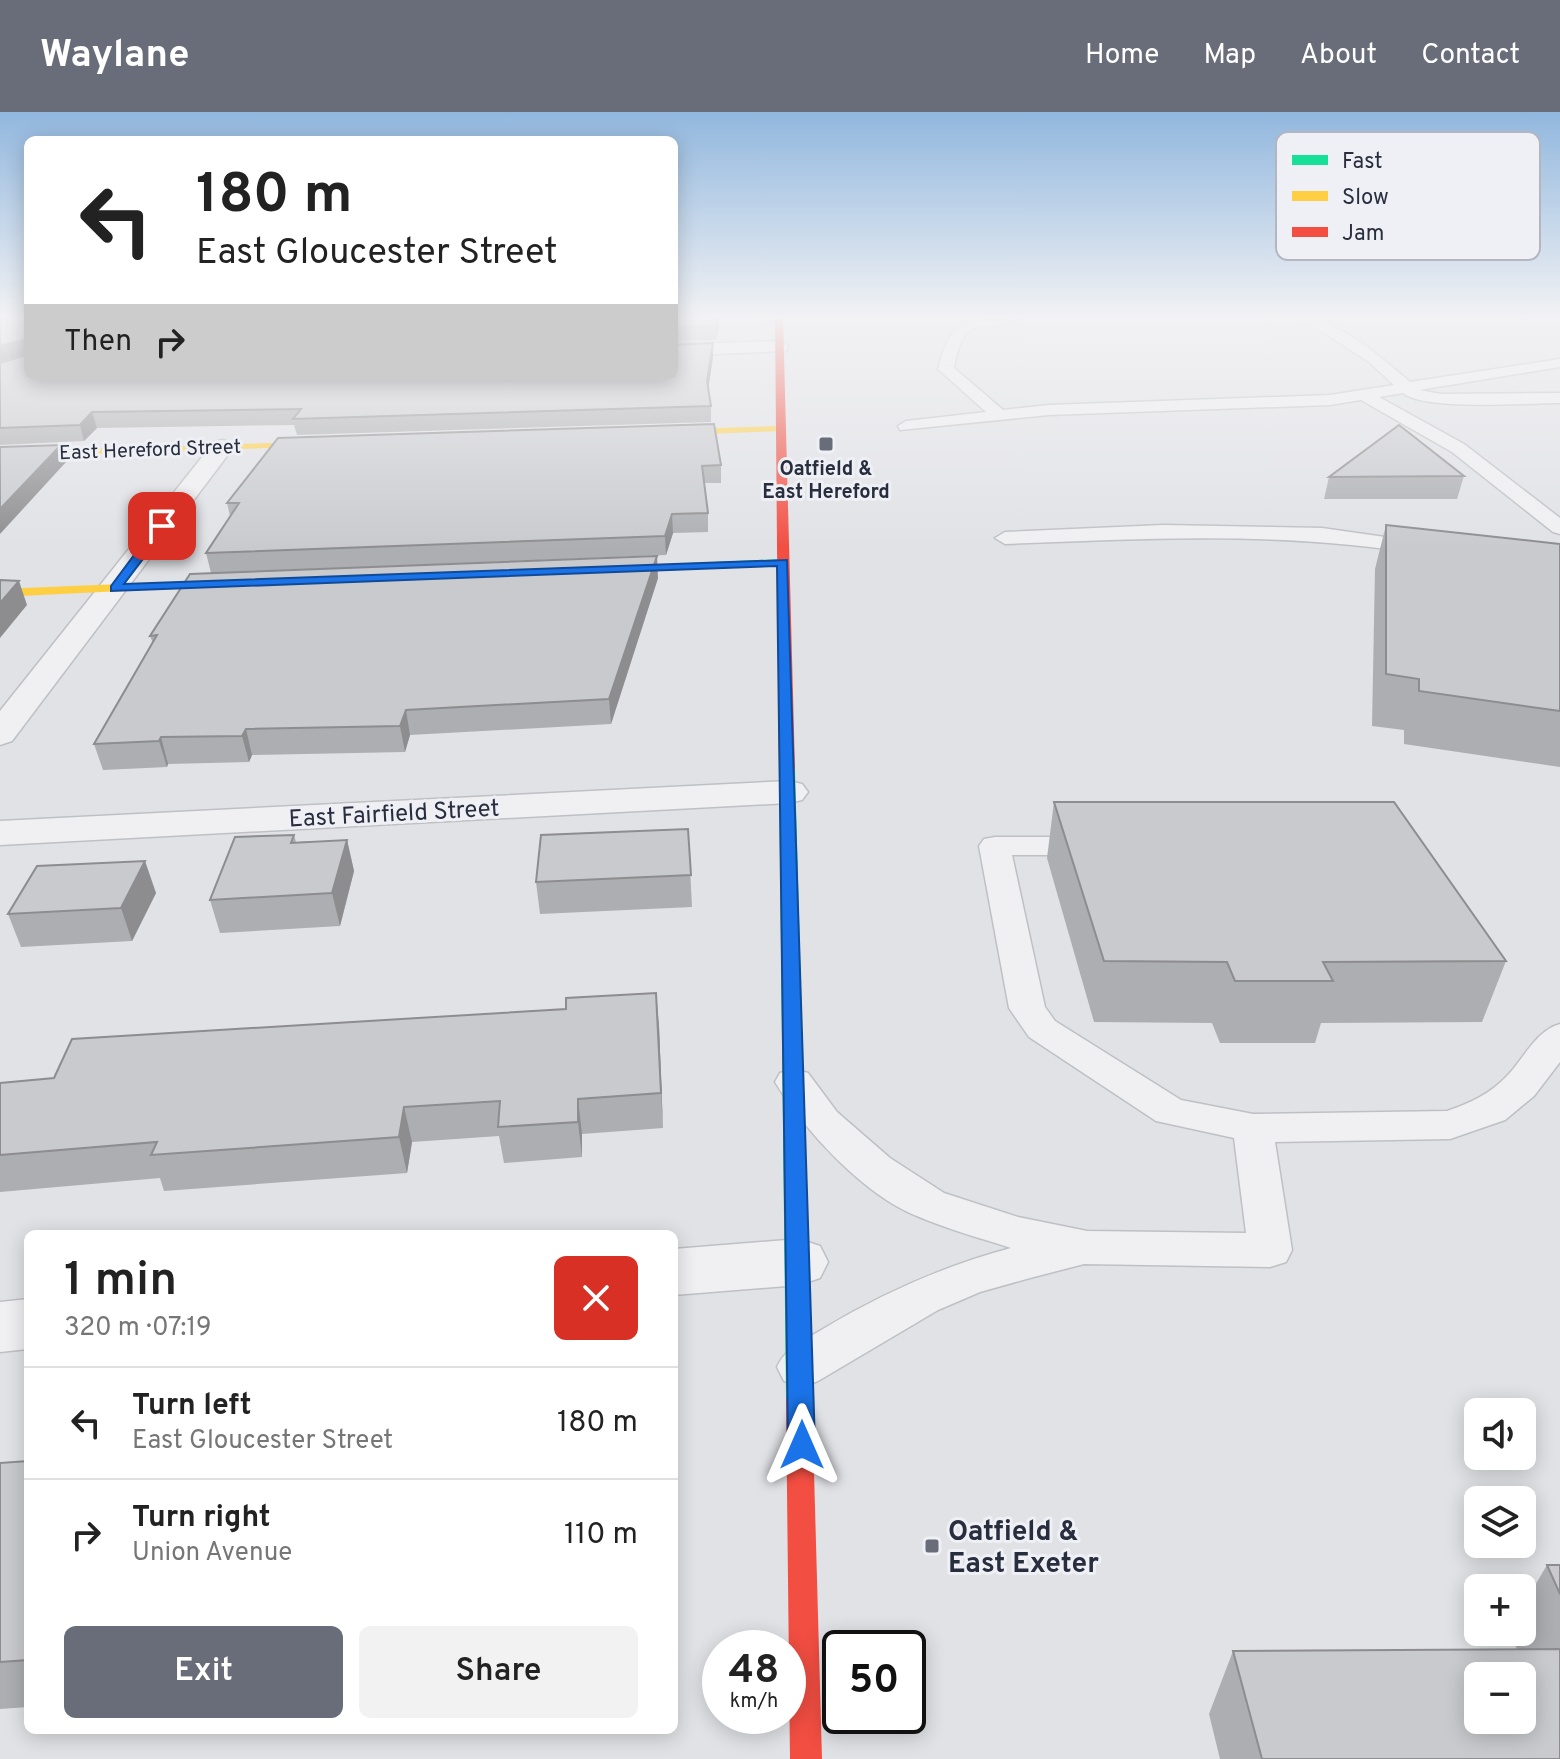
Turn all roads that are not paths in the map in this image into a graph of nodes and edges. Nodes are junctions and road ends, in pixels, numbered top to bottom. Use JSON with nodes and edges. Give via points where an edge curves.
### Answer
{"nodes":[{"id":1,"x":780,"y":395,"type":"edge"},
{"id":2,"x":976,"y":395,"type":"edge"},
{"id":3,"x":1364,"y":395,"type":"joint"},
{"id":4,"x":1415,"y":395,"type":"edge"},
{"id":5,"x":1560,"y":398,"type":"edge"},
{"id":6,"x":999,"y":415,"type":"junction"},
{"id":7,"x":906,"y":426,"type":"dead end"},
{"id":8,"x":780,"y":429,"type":"junction"},
{"id":9,"x":631,"y":434,"type":"edge"},
{"id":10,"x":348,"y":443,"type":"edge"},
{"id":11,"x":222,"y":447,"type":"junction"},
{"id":12,"x":0,"y":454,"type":"edge"},
{"id":13,"x":1560,"y":528,"type":"edge"},
{"id":14,"x":1005,"y":538,"type":"dead end"},
{"id":15,"x":1445,"y":553,"type":"edge"},
{"id":16,"x":783,"y":562,"type":"junction"},
{"id":17,"x":573,"y":571,"type":"edge"},
{"id":18,"x":257,"y":583,"type":"edge"},
{"id":19,"x":115,"y":588,"type":"junction"},
{"id":20,"x":0,"y":593,"type":"edge"},
{"id":21,"x":0,"y":734,"type":"edge"},
{"id":22,"x":789,"y":792,"type":"junction"},
{"id":23,"x":0,"y":833,"type":"edge"},
{"id":24,"x":1132,"y":846,"type":"edge"},
{"id":25,"x":1560,"y":1036,"type":"edge"},
{"id":26,"x":794,"y":1082,"type":"junction"},
{"id":27,"x":1253,"y":1128,"type":"junction"},
{"id":28,"x":1087,"y":1248,"type":"junction"},
{"id":29,"x":799,"y":1262,"type":"junction"},
{"id":30,"x":678,"y":1272,"type":"edge"},
{"id":31,"x":24,"y":1324,"type":"edge"},
{"id":32,"x":0,"y":1327,"type":"edge"},
{"id":33,"x":801,"y":1367,"type":"junction"},
{"id":34,"x":806,"y":1759,"type":"edge"}],
"edges":[{"from":1,"to":8,"type":"main road"},
{"from":2,"to":6,"type":"lane"},
{"from":3,"to":6,"type":"lane"},
{"from":3,"to":13,"type":"lane","via":[[1458,448]]},
{"from":4,"to":5,"type":"lane"},
{"from":6,"to":7,"type":"lane"},
{"from":8,"to":9,"type":"main road"},
{"from":8,"to":16,"type":"main road"},
{"from":10,"to":11,"type":"main road","name":"East Hereford Street"},
{"from":11,"to":12,"type":"main road","name":"East Hereford Street"},
{"from":11,"to":19,"type":"street"},
{"from":14,"to":15,"type":"lane","via":[[1301,532],[1384,540]]},
{"from":16,"to":17,"type":"main road"},
{"from":16,"to":22,"type":"main road"},
{"from":18,"to":19,"type":"main road"},
{"from":19,"to":20,"type":"main road"},
{"from":19,"to":21,"type":"street"},
{"from":22,"to":23,"type":"street","name":"East Fairfield Street"},
{"from":22,"to":26,"type":"main road"},
{"from":24,"to":27,"type":"lane","via":[[995,846],[1027,1008],[1042,1029],[1170,1111]]},
{"from":25,"to":27,"type":"lane","via":[[1520,1087],[1491,1110],[1450,1125]]},
{"from":26,"to":28,"type":"lane","via":[[823,1122],[875,1169],[929,1204],[1017,1233]]},
{"from":26,"to":29,"type":"main road"},
{"from":27,"to":28,"type":"lane","via":[[1270,1250]]},
{"from":28,"to":33,"type":"lane","via":[[1003,1266],[938,1290]]},
{"from":29,"to":30,"type":"street"},
{"from":29,"to":33,"type":"main road"},
{"from":31,"to":32,"type":"street"},
{"from":33,"to":34,"type":"main road"}]}
